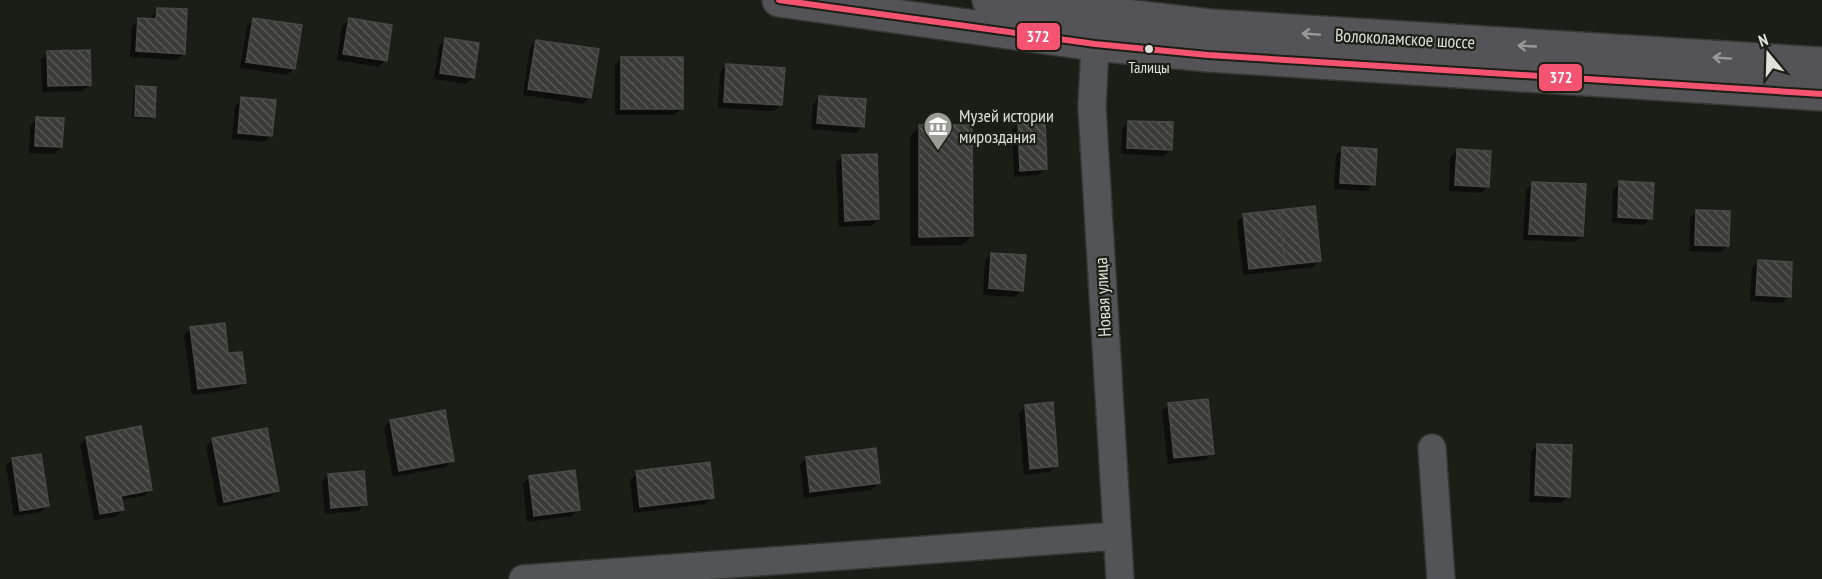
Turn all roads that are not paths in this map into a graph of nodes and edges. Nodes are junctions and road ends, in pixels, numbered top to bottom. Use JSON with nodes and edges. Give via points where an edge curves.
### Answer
{"nodes":[{"id":1,"x":779,"y":0,"type":"edge"},
{"id":2,"x":989,"y":0,"type":"edge"},
{"id":3,"x":1096,"y":29,"type":"junction"},
{"id":4,"x":1822,"y":64,"type":"edge"},
{"id":5,"x":1822,"y":94,"type":"edge"},
{"id":6,"x":1432,"y":448,"type":"dead end"},
{"id":7,"x":1117,"y":536,"type":"junction"},
{"id":8,"x":523,"y":579,"type":"edge"},
{"id":9,"x":1120,"y":579,"type":"edge"},
{"id":10,"x":1441,"y":579,"type":"edge"}],
"edges":[{"from":1,"to":3,"type":"main road","name":"Волоколамское шоссе"},
{"from":2,"to":3,"type":"main road","name":"Волоколамское шоссе"},
{"from":4,"to":3,"type":"main road","name":"Волоколамское шоссе","one_way":true,"via":[[1329,35]]},
{"from":3,"to":5,"type":"main road","name":"Волоколамское шоссе","via":[[1208,55]]},
{"from":3,"to":7,"type":"street","name":"Новая улица","via":[[1092,107]]},
{"from":6,"to":10,"type":"street"},
{"from":7,"to":8,"type":"street"},
{"from":7,"to":9,"type":"street","name":"Новая улица"}]}
